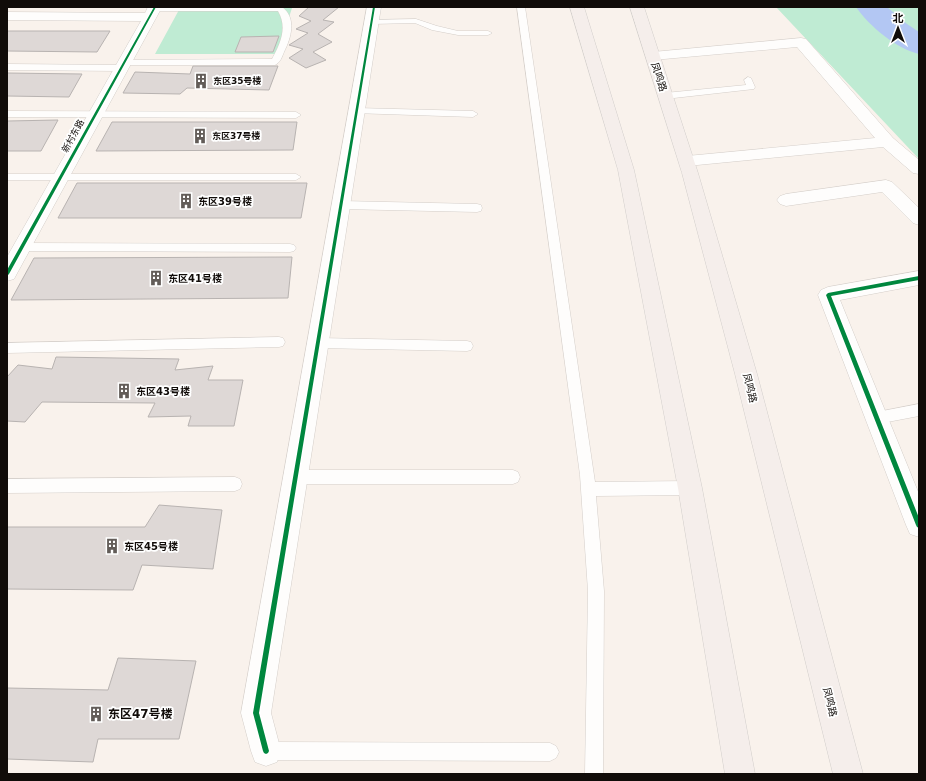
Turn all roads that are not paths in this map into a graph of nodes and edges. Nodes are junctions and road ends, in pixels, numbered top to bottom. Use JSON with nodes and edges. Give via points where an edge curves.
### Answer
{"nodes":[{"id":1,"x":521,"y":7,"type":"edge"},
{"id":2,"x":577,"y":7,"type":"edge"},
{"id":3,"x":636,"y":7,"type":"edge"},
{"id":4,"x":153,"y":11,"type":"edge"},
{"id":5,"x":372,"y":14,"type":"edge"},
{"id":6,"x":7,"y":16,"type":"edge"},
{"id":7,"x":488,"y":34,"type":"dead end"},
{"id":8,"x":652,"y":56,"type":"junction"},
{"id":9,"x":123,"y":65,"type":"junction"},
{"id":10,"x":7,"y":67,"type":"edge"},
{"id":11,"x":748,"y":80,"type":"dead end"},
{"id":12,"x":665,"y":96,"type":"junction"},
{"id":13,"x":356,"y":111,"type":"junction"},
{"id":14,"x":7,"y":114,"type":"edge"},
{"id":15,"x":473,"y":114,"type":"dead end"},
{"id":16,"x":94,"y":115,"type":"junction"},
{"id":17,"x":296,"y":115,"type":"dead end"},
{"id":18,"x":888,"y":142,"type":"junction"},
{"id":19,"x":687,"y":161,"type":"junction"},
{"id":20,"x":919,"y":169,"type":"edge"},
{"id":21,"x":7,"y":178,"type":"edge"},
{"id":22,"x":59,"y":178,"type":"junction"},
{"id":23,"x":296,"y":178,"type":"dead end"},
{"id":24,"x":786,"y":200,"type":"dead end"},
{"id":25,"x":341,"y":205,"type":"junction"},
{"id":26,"x":477,"y":208,"type":"dead end"},
{"id":27,"x":919,"y":219,"type":"edge"},
{"id":28,"x":22,"y":247,"type":"junction"},
{"id":29,"x":290,"y":248,"type":"dead end"},
{"id":30,"x":9,"y":268,"type":"edge"},
{"id":31,"x":919,"y":278,"type":"edge"},
{"id":32,"x":279,"y":342,"type":"dead end"},
{"id":33,"x":318,"y":343,"type":"junction"},
{"id":34,"x":467,"y":346,"type":"dead end"},
{"id":35,"x":7,"y":348,"type":"edge"},
{"id":36,"x":919,"y":410,"type":"edge"},
{"id":37,"x":877,"y":418,"type":"junction"},
{"id":38,"x":295,"y":477,"type":"junction"},
{"id":39,"x":513,"y":477,"type":"dead end"},
{"id":40,"x":235,"y":484,"type":"dead end"},
{"id":41,"x":7,"y":486,"type":"edge"},
{"id":42,"x":690,"y":488,"type":"junction"},
{"id":43,"x":588,"y":489,"type":"junction"},
{"id":44,"x":919,"y":525,"type":"edge"},
{"id":45,"x":266,"y":751,"type":"joint"},
{"id":46,"x":550,"y":752,"type":"dead end"},
{"id":47,"x":594,"y":774,"type":"edge"},
{"id":48,"x":740,"y":774,"type":"edge"},
{"id":49,"x":848,"y":774,"type":"edge"}],
"edges":[{"from":1,"to":43,"type":"lane"},
{"from":2,"to":42,"type":"main road","via":[[626,170]]},
{"from":3,"to":8,"type":"main road","name":"凤鸣路"},
{"from":4,"to":6,"type":"street"},
{"from":4,"to":9,"type":"street","name":"新村东路"},
{"from":4,"to":9,"type":"lane","via":[[281,9],[287,18],[288,35],[275,62]]},
{"from":5,"to":7,"type":"lane","via":[[416,21],[458,34]]},
{"from":5,"to":13,"type":"street"},
{"from":8,"to":12,"type":"main road","name":"凤鸣路"},
{"from":8,"to":18,"type":"street","via":[[801,42]]},
{"from":9,"to":10,"type":"lane"},
{"from":9,"to":16,"type":"street","name":"新村东路"},
{"from":11,"to":12,"type":"lane","via":[[751,87]]},
{"from":12,"to":19,"type":"main road","name":"凤鸣路"},
{"from":13,"to":15,"type":"lane"},
{"from":13,"to":25,"type":"street"},
{"from":14,"to":16,"type":"lane"},
{"from":16,"to":17,"type":"lane"},
{"from":16,"to":22,"type":"street","name":"新村东路"},
{"from":18,"to":19,"type":"street"},
{"from":18,"to":20,"type":"street"},
{"from":19,"to":49,"type":"main road","name":"凤鸣路","via":[[746,374]]},
{"from":21,"to":22,"type":"lane"},
{"from":22,"to":23,"type":"lane"},
{"from":22,"to":28,"type":"street","name":"新村东路"},
{"from":24,"to":27,"type":"street","via":[[886,186]]},
{"from":25,"to":26,"type":"lane"},
{"from":25,"to":33,"type":"street"},
{"from":28,"to":29,"type":"lane"},
{"from":28,"to":30,"type":"street","name":"新村东路"},
{"from":31,"to":37,"type":"street","via":[[828,295]]},
{"from":32,"to":35,"type":"lane"},
{"from":33,"to":34,"type":"lane"},
{"from":33,"to":38,"type":"street"},
{"from":36,"to":37,"type":"lane"},
{"from":37,"to":44,"type":"street"},
{"from":38,"to":39,"type":"lane"},
{"from":38,"to":45,"type":"street","via":[[256,713]]},
{"from":40,"to":41,"type":"lane"},
{"from":42,"to":43,"type":"lane"},
{"from":42,"to":48,"type":"main road"},
{"from":43,"to":47,"type":"lane","via":[[596,591]]},
{"from":45,"to":46,"type":"lane"}]}
